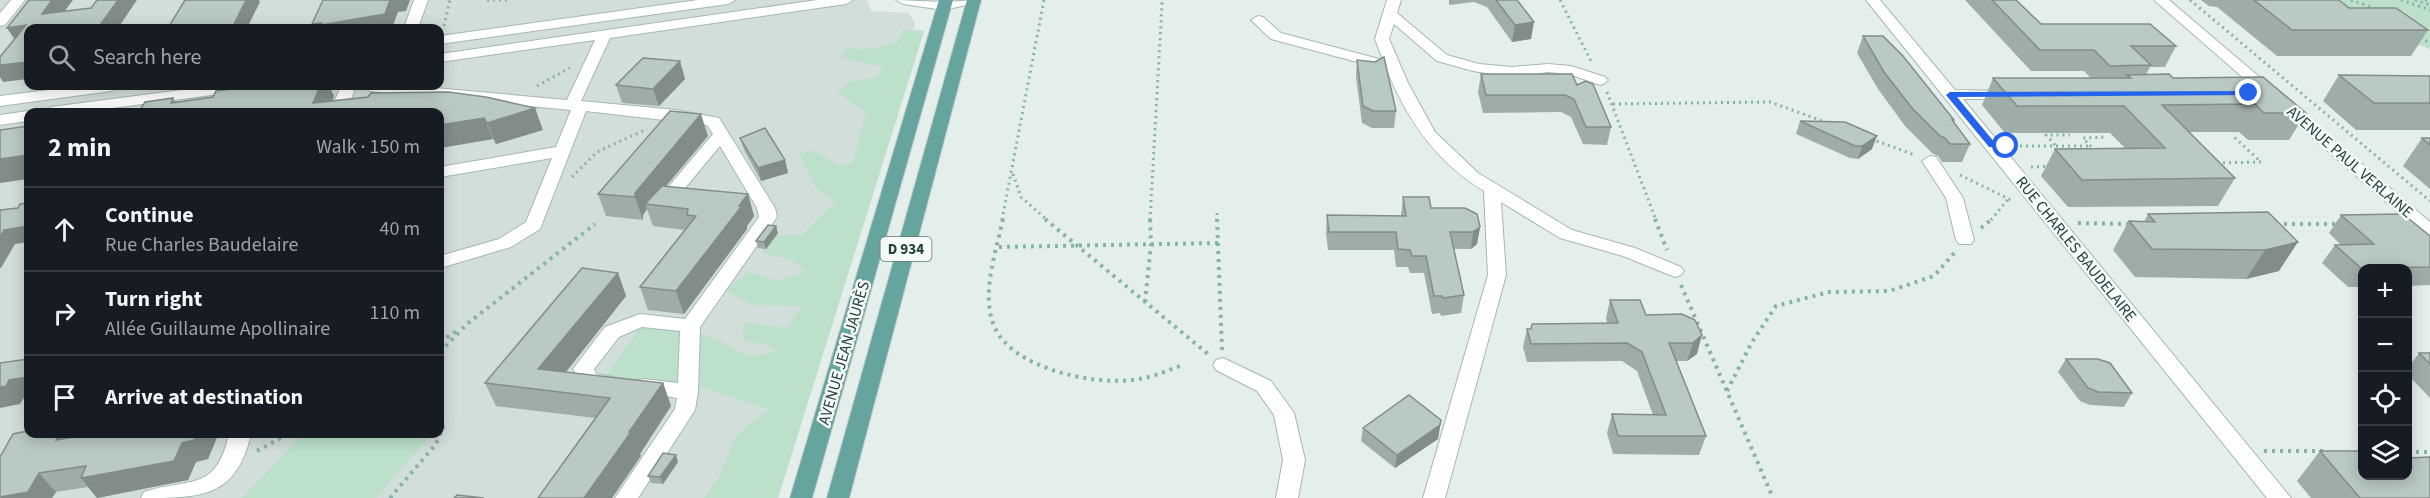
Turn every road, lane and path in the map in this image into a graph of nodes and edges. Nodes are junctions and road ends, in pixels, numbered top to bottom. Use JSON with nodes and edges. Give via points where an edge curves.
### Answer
{"nodes":[{"id":1,"x":18,"y":0,"type":"edge"},
{"id":2,"x":421,"y":0,"type":"edge"},
{"id":3,"x":450,"y":0,"type":"edge"},
{"id":4,"x":488,"y":0,"type":"edge"},
{"id":5,"x":511,"y":0,"type":"edge"},
{"id":6,"x":728,"y":0,"type":"edge"},
{"id":7,"x":846,"y":0,"type":"edge"},
{"id":8,"x":903,"y":0,"type":"edge"},
{"id":9,"x":972,"y":0,"type":"edge"},
{"id":10,"x":1044,"y":0,"type":"edge"},
{"id":11,"x":1160,"y":0,"type":"edge"},
{"id":12,"x":1873,"y":0,"type":"edge"},
{"id":13,"x":2161,"y":0,"type":"edge"},
{"id":14,"x":2190,"y":0,"type":"edge"},
{"id":15,"x":2351,"y":0,"type":"edge"},
{"id":16,"x":2401,"y":0,"type":"edge"},
{"id":17,"x":2415,"y":0,"type":"edge"},
{"id":18,"x":2425,"y":0,"type":"edge"},
{"id":19,"x":2430,"y":0,"type":"edge"},
{"id":20,"x":945,"y":3,"type":"edge"},
{"id":21,"x":2430,"y":5,"type":"edge"},
{"id":22,"x":1393,"y":7,"type":"edge"},
{"id":23,"x":2378,"y":10,"type":"edge"},
{"id":24,"x":2430,"y":10,"type":"edge"},
{"id":25,"x":1258,"y":20,"type":"dead end"},
{"id":26,"x":0,"y":22,"type":"edge"},
{"id":27,"x":412,"y":24,"type":"edge"},
{"id":28,"x":444,"y":26,"type":"edge"},
{"id":29,"x":605,"y":34,"type":"junction"},
{"id":30,"x":2413,"y":36,"type":"edge"},
{"id":31,"x":2430,"y":36,"type":"edge"},
{"id":32,"x":444,"y":39,"type":"edge"},
{"id":33,"x":2423,"y":40,"type":"junction"},
{"id":34,"x":2430,"y":43,"type":"edge"},
{"id":35,"x":444,"y":57,"type":"edge"},
{"id":36,"x":591,"y":63,"type":"junction"},
{"id":37,"x":1393,"y":67,"type":"junction"},
{"id":38,"x":1600,"y":80,"type":"dead end"},
{"id":39,"x":531,"y":88,"type":"dead end"},
{"id":40,"x":81,"y":90,"type":"edge"},
{"id":41,"x":186,"y":90,"type":"edge"},
{"id":42,"x":222,"y":90,"type":"edge"},
{"id":43,"x":346,"y":90,"type":"edge"},
{"id":44,"x":413,"y":90,"type":"edge"},
{"id":45,"x":2249,"y":93,"type":"edge"},
{"id":46,"x":2269,"y":93,"type":"junction"},
{"id":47,"x":2022,"y":94,"type":"edge"},
{"id":48,"x":1950,"y":95,"type":"junction"},
{"id":49,"x":0,"y":101,"type":"edge"},
{"id":50,"x":1613,"y":104,"type":"dead end"},
{"id":51,"x":576,"y":105,"type":"junction"},
{"id":52,"x":76,"y":108,"type":"edge"},
{"id":53,"x":213,"y":108,"type":"edge"},
{"id":54,"x":340,"y":108,"type":"edge"},
{"id":55,"x":676,"y":115,"type":"junction"},
{"id":56,"x":24,"y":117,"type":"edge"},
{"id":57,"x":0,"y":120,"type":"edge"},
{"id":58,"x":1834,"y":125,"type":"edge"},
{"id":59,"x":721,"y":134,"type":"junction"},
{"id":60,"x":636,"y":135,"type":"junction"},
{"id":61,"x":2070,"y":135,"type":"dead end"},
{"id":62,"x":2232,"y":135,"type":"dead end"},
{"id":63,"x":648,"y":136,"type":"edge"},
{"id":64,"x":1866,"y":137,"type":"edge"},
{"id":65,"x":2106,"y":137,"type":"dead end"},
{"id":66,"x":1992,"y":146,"type":"junction"},
{"id":67,"x":2055,"y":146,"type":"junction"},
{"id":68,"x":2091,"y":146,"type":"junction"},
{"id":69,"x":564,"y":151,"type":"junction"},
{"id":70,"x":2097,"y":153,"type":"edge"},
{"id":71,"x":1930,"y":161,"type":"junction"},
{"id":72,"x":2215,"y":163,"type":"edge"},
{"id":73,"x":2059,"y":166,"type":"edge"},
{"id":74,"x":2010,"y":168,"type":"junction"},
{"id":75,"x":444,"y":171,"type":"edge"},
{"id":76,"x":1012,"y":172,"type":"junction"},
{"id":77,"x":553,"y":179,"type":"junction"},
{"id":78,"x":1492,"y":190,"type":"junction"},
{"id":79,"x":2009,"y":198,"type":"junction"},
{"id":80,"x":690,"y":200,"type":"edge"},
{"id":81,"x":2430,"y":201,"type":"edge"},
{"id":82,"x":2017,"y":205,"type":"dead end"},
{"id":83,"x":744,"y":206,"type":"edge"},
{"id":84,"x":766,"y":208,"type":"junction"},
{"id":85,"x":1217,"y":213,"type":"dead end"},
{"id":86,"x":2056,"y":223,"type":"junction"},
{"id":87,"x":595,"y":224,"type":"dead end"},
{"id":88,"x":2139,"y":224,"type":"edge"},
{"id":89,"x":2270,"y":224,"type":"edge"},
{"id":90,"x":2341,"y":224,"type":"edge"},
{"id":91,"x":2430,"y":231,"type":"edge"},
{"id":92,"x":1965,"y":240,"type":"junction"},
{"id":93,"x":1219,"y":243,"type":"junction"},
{"id":94,"x":1151,"y":244,"type":"junction"},
{"id":95,"x":1074,"y":245,"type":"junction"},
{"id":96,"x":999,"y":247,"type":"junction"},
{"id":97,"x":444,"y":261,"type":"edge"},
{"id":98,"x":1675,"y":271,"type":"dead end"},
{"id":99,"x":1145,"y":302,"type":"junction"},
{"id":100,"x":468,"y":324,"type":"junction"},
{"id":101,"x":690,"y":326,"type":"junction"},
{"id":102,"x":444,"y":339,"type":"edge"},
{"id":103,"x":444,"y":348,"type":"edge"},
{"id":104,"x":1223,"y":365,"type":"junction"},
{"id":105,"x":1180,"y":366,"type":"dead end"},
{"id":106,"x":1726,"y":391,"type":"dead end"},
{"id":107,"x":688,"y":392,"type":"junction"},
{"id":108,"x":239,"y":438,"type":"edge"},
{"id":109,"x":438,"y":438,"type":"edge"},
{"id":110,"x":2243,"y":451,"type":"junction"},
{"id":111,"x":2327,"y":452,"type":"edge"},
{"id":112,"x":2412,"y":452,"type":"edge"},
{"id":113,"x":2430,"y":452,"type":"edge"},
{"id":114,"x":152,"y":498,"type":"edge"},
{"id":115,"x":390,"y":498,"type":"edge"},
{"id":116,"x":626,"y":498,"type":"edge"},
{"id":117,"x":801,"y":498,"type":"edge"},
{"id":118,"x":838,"y":498,"type":"edge"},
{"id":119,"x":1287,"y":498,"type":"edge"},
{"id":120,"x":1434,"y":498,"type":"edge"},
{"id":121,"x":2280,"y":498,"type":"edge"}],
"edges":[{"from":1,"to":26,"type":"street"},
{"from":2,"to":27,"type":"street"},
{"from":3,"to":28,"type":"path"},
{"from":4,"to":5,"type":"path"},
{"from":6,"to":32,"type":"street"},
{"from":7,"to":29,"type":"street"},
{"from":8,"to":20,"type":"street"},
{"from":9,"to":20,"type":"street"},
{"from":9,"to":118,"type":"main road","name":"AVENUE JEAN JAURÈS","number":"D 934"},
{"from":10,"to":76,"type":"path"},
{"from":11,"to":94,"type":"path"},
{"from":12,"to":48,"type":"street","name":"RUE CHARLES BAUDELAIRE"},
{"from":13,"to":46,"type":"street","name":"AVENUE PAUL VERLAINE"},
{"from":14,"to":81,"type":"path"},
{"from":15,"to":23,"type":"path"},
{"from":16,"to":24,"type":"path"},
{"from":17,"to":21,"type":"path"},
{"from":18,"to":19,"type":"path"},
{"from":20,"to":117,"type":"main road","name":"AVENUE JEAN JAURÈS","number":"D 934"},
{"from":22,"to":37,"type":"street","via":[[1382,39]]},
{"from":22,"to":38,"type":"street","via":[[1442,58],[1512,72],[1571,70]]},
{"from":25,"to":37,"type":"street","via":[[1276,36]]},
{"from":29,"to":35,"type":"street"},
{"from":29,"to":36,"type":"street"},
{"from":30,"to":33,"type":"path"},
{"from":31,"to":33,"type":"path"},
{"from":33,"to":34,"type":"path"},
{"from":36,"to":39,"type":"path","via":[[573,67]]},
{"from":36,"to":51,"type":"street"},
{"from":37,"to":78,"type":"street","via":[[1428,134],[1472,177]]},
{"from":40,"to":49,"type":"street"},
{"from":41,"to":52,"type":"street"},
{"from":42,"to":53,"type":"street"},
{"from":43,"to":54,"type":"street"},
{"from":44,"to":51,"type":"street"},
{"from":45,"to":46,"type":"street"},
{"from":46,"to":91,"type":"street","name":"AVENUE PAUL VERLAINE"},
{"from":47,"to":48,"type":"street"},
{"from":48,"to":66,"type":"street","name":"RUE CHARLES BAUDELAIRE"},
{"from":50,"to":58,"type":"path","via":[[1770,102]]},
{"from":51,"to":55,"type":"street"},
{"from":51,"to":69,"type":"street"},
{"from":55,"to":59,"type":"street","via":[[713,121]]},
{"from":55,"to":60,"type":"path"},
{"from":56,"to":57,"type":"street"},
{"from":59,"to":80,"type":"street","via":[[668,198]]},
{"from":59,"to":84,"type":"street"},
{"from":60,"to":63,"type":"path"},
{"from":60,"to":77,"type":"path","via":[[597,152],[573,177]]},
{"from":61,"to":67,"type":"path","via":[[2046,135]]},
{"from":62,"to":72,"type":"path","via":[[2261,162]]},
{"from":64,"to":71,"type":"path"},
{"from":65,"to":68,"type":"path","via":[[2083,138]]},
{"from":66,"to":67,"type":"path"},
{"from":66,"to":74,"type":"street","name":"RUE CHARLES BAUDELAIRE"},
{"from":67,"to":68,"type":"path"},
{"from":68,"to":70,"type":"path"},
{"from":69,"to":75,"type":"street"},
{"from":69,"to":77,"type":"street"},
{"from":71,"to":79,"type":"path"},
{"from":71,"to":92,"type":"street","via":[[1951,188],[1959,206]]},
{"from":73,"to":74,"type":"path"},
{"from":74,"to":86,"type":"street","name":"RUE CHARLES BAUDELAIRE"},
{"from":76,"to":95,"type":"path","via":[[1021,197]]},
{"from":76,"to":96,"type":"path"},
{"from":77,"to":97,"type":"street","via":[[534,225],[521,235]]},
{"from":78,"to":98,"type":"street","via":[[1566,234],[1629,252]]},
{"from":78,"to":120,"type":"street","via":[[1497,275]]},
{"from":79,"to":82,"type":"path"},
{"from":79,"to":92,"type":"path","via":[[1996,216]]},
{"from":83,"to":84,"type":"street"},
{"from":84,"to":101,"type":"street","via":[[768,217]]},
{"from":85,"to":93,"type":"path"},
{"from":86,"to":88,"type":"path"},
{"from":86,"to":110,"type":"street","name":"RUE CHARLES BAUDELAIRE"},
{"from":87,"to":100,"type":"path"},
{"from":89,"to":90,"type":"path"},
{"from":92,"to":106,"type":"path","via":[[1934,276],[1889,291],[1829,292],[1776,306]]},
{"from":93,"to":94,"type":"path"},
{"from":93,"to":104,"type":"path"},
{"from":94,"to":95,"type":"path"},
{"from":94,"to":99,"type":"path"},
{"from":95,"to":96,"type":"path"},
{"from":95,"to":99,"type":"path"},
{"from":96,"to":105,"type":"path","via":[[989,291],[995,329],[1013,351],[1047,368],[1102,380],[1148,378]]},
{"from":99,"to":104,"type":"path"},
{"from":100,"to":102,"type":"path"},
{"from":100,"to":103,"type":"path"},
{"from":101,"to":107,"type":"street"},
{"from":101,"to":107,"type":"street","via":[[640,320],[612,332],[583,369],[590,380]]},
{"from":104,"to":119,"type":"street","via":[[1264,386],[1284,413],[1294,460]]},
{"from":107,"to":116,"type":"street","via":[[685,410]]},
{"from":108,"to":114,"type":"street","via":[[231,465],[221,477],[204,487]]},
{"from":109,"to":115,"type":"path"},
{"from":110,"to":111,"type":"path"},
{"from":110,"to":121,"type":"street","name":"RUE CHARLES BAUDELAIRE"},
{"from":112,"to":113,"type":"path"}]}
